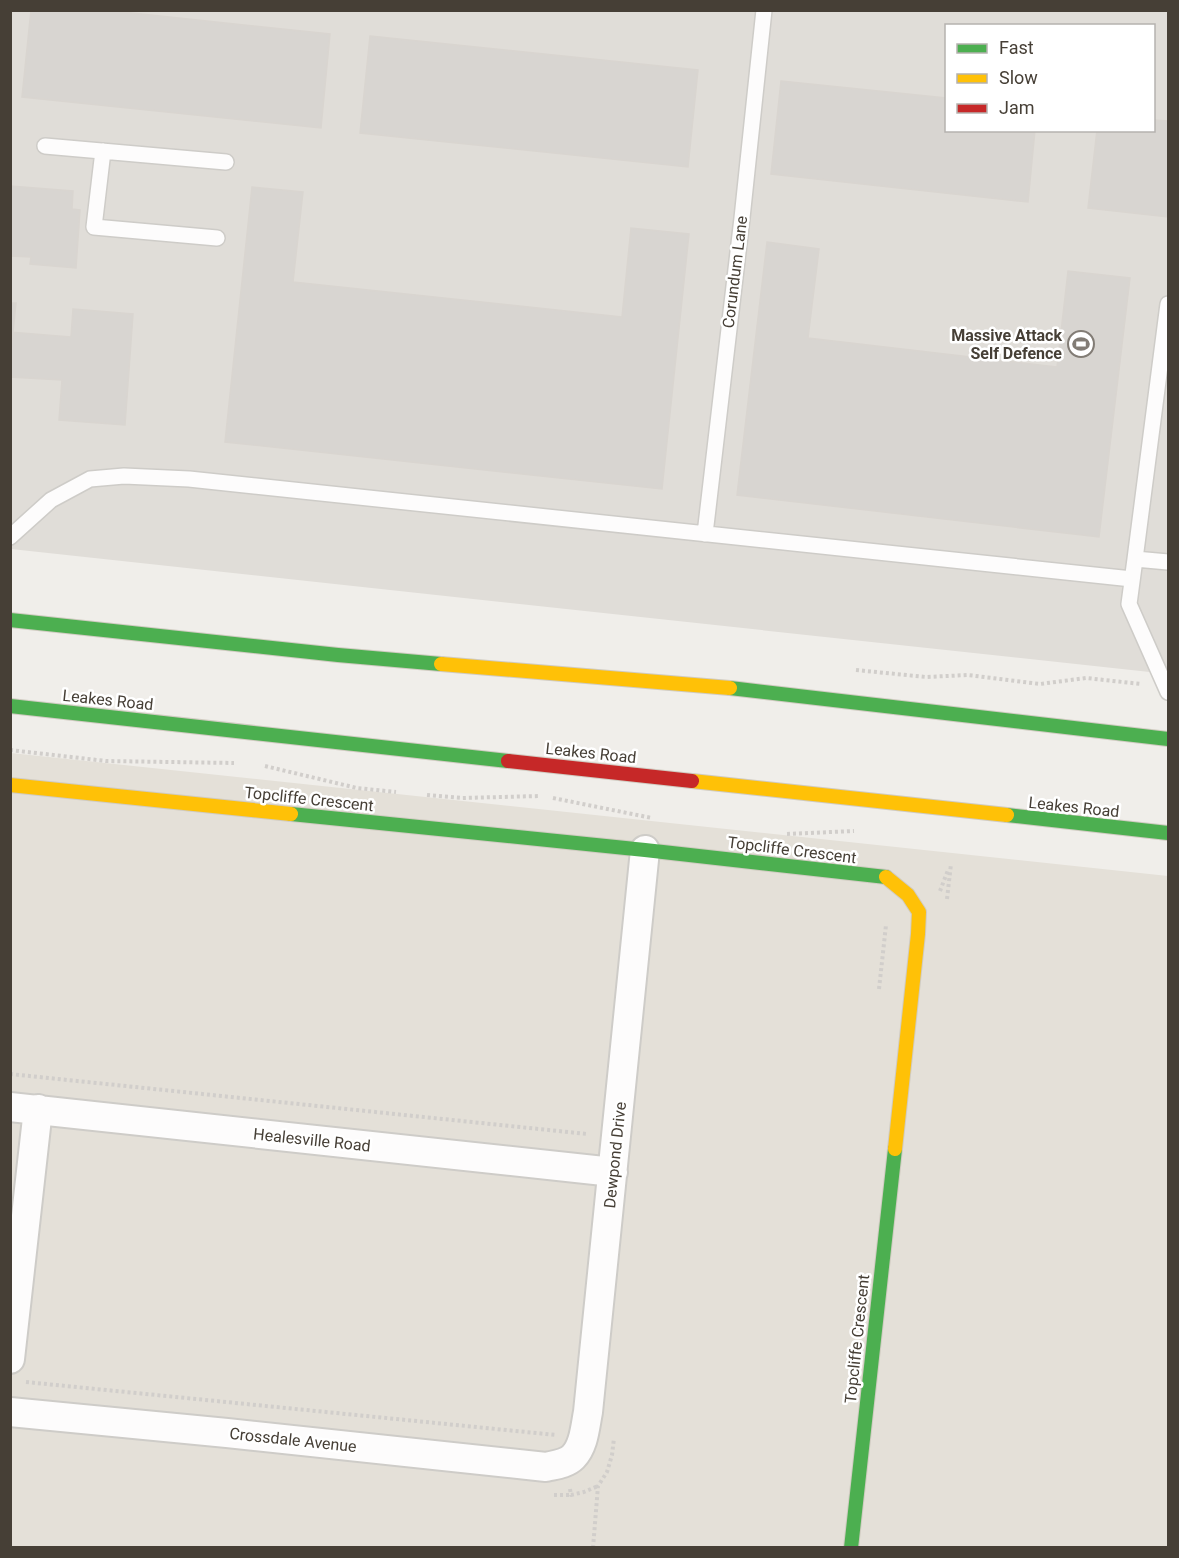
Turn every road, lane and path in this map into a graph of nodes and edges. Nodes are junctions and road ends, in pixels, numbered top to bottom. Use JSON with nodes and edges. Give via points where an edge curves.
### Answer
{"nodes":[{"id":1,"x":764,"y":10,"type":"edge"},
{"id":2,"x":45,"y":146,"type":"dead end"},
{"id":3,"x":103,"y":151,"type":"junction"},
{"id":4,"x":226,"y":162,"type":"dead end"},
{"id":5,"x":217,"y":238,"type":"dead end"},
{"id":6,"x":1168,"y":304,"type":"edge"},
{"id":7,"x":705,"y":534,"type":"junction"},
{"id":8,"x":10,"y":537,"type":"edge"},
{"id":9,"x":1135,"y":559,"type":"junction"},
{"id":10,"x":1168,"y":562,"type":"edge"},
{"id":11,"x":1132,"y":579,"type":"junction"},
{"id":12,"x":10,"y":620,"type":"edge"},
{"id":13,"x":1168,"y":692,"type":"edge"},
{"id":14,"x":10,"y":706,"type":"edge"},
{"id":15,"x":1168,"y":739,"type":"edge"},
{"id":16,"x":10,"y":750,"type":"edge"},
{"id":17,"x":244,"y":763,"type":"dead end"},
{"id":18,"x":255,"y":764,"type":"dead end"},
{"id":19,"x":10,"y":785,"type":"edge"},
{"id":20,"x":400,"y":792,"type":"dead end"},
{"id":21,"x":421,"y":795,"type":"dead end"},
{"id":22,"x":661,"y":820,"type":"dead end"},
{"id":23,"x":860,"y":831,"type":"dead end"},
{"id":24,"x":776,"y":834,"type":"dead end"},
{"id":25,"x":1168,"y":834,"type":"edge"},
{"id":26,"x":645,"y":850,"type":"junction"},
{"id":27,"x":887,"y":916,"type":"dead end"},
{"id":28,"x":879,"y":991,"type":"dead end"},
{"id":29,"x":10,"y":1074,"type":"edge"},
{"id":30,"x":24,"y":1108,"type":"edge"},
{"id":31,"x":587,"y":1134,"type":"dead end"},
{"id":32,"x":613,"y":1172,"type":"junction"},
{"id":33,"x":10,"y":1359,"type":"edge"},
{"id":34,"x":10,"y":1412,"type":"edge"},
{"id":35,"x":614,"y":1432,"type":"dead end"},
{"id":36,"x":573,"y":1457,"type":"joint"},
{"id":37,"x":593,"y":1548,"type":"edge"},
{"id":38,"x":851,"y":1548,"type":"edge"}],
"edges":[{"from":1,"to":7,"type":"lane","name":"Corundum Lane"},
{"from":2,"to":3,"type":"lane"},
{"from":3,"to":4,"type":"lane"},
{"from":3,"to":5,"type":"lane","via":[[94,227]]},
{"from":6,"to":9,"type":"lane"},
{"from":7,"to":8,"type":"lane","via":[[189,479],[124,476],[90,479],[51,500]]},
{"from":7,"to":11,"type":"lane"},
{"from":9,"to":10,"type":"lane"},
{"from":9,"to":11,"type":"lane"},
{"from":11,"to":13,"type":"lane","via":[[1128,604]]},
{"from":12,"to":15,"type":"main road","via":[[338,655],[722,687]]},
{"from":14,"to":25,"type":"main road","name":"Leakes Road"},
{"from":16,"to":17,"type":"path","via":[[106,761]]},
{"from":18,"to":20,"type":"path","via":[[357,788]]},
{"from":19,"to":26,"type":"main road","name":"Topcliffe Crescent"},
{"from":21,"to":22,"type":"path","via":[[544,796]]},
{"from":23,"to":24,"type":"path"},
{"from":26,"to":32,"type":"street","name":"Dewpond Drive"},
{"from":26,"to":38,"type":"main road","name":"Topcliffe Crescent","via":[[887,878],[908,895],[919,912]]},
{"from":27,"to":28,"type":"path"},
{"from":29,"to":31,"type":"path"},
{"from":30,"to":32,"type":"street","name":"Healesville Road"},
{"from":30,"to":33,"type":"street"},
{"from":32,"to":36,"type":"street","name":"Dewpond Drive","via":[[588,1412],[583,1441]]},
{"from":34,"to":36,"type":"street","name":"Crossdale Avenue","via":[[546,1467]]},
{"from":35,"to":37,"type":"path","via":[[607,1472],[598,1486]]}]}
